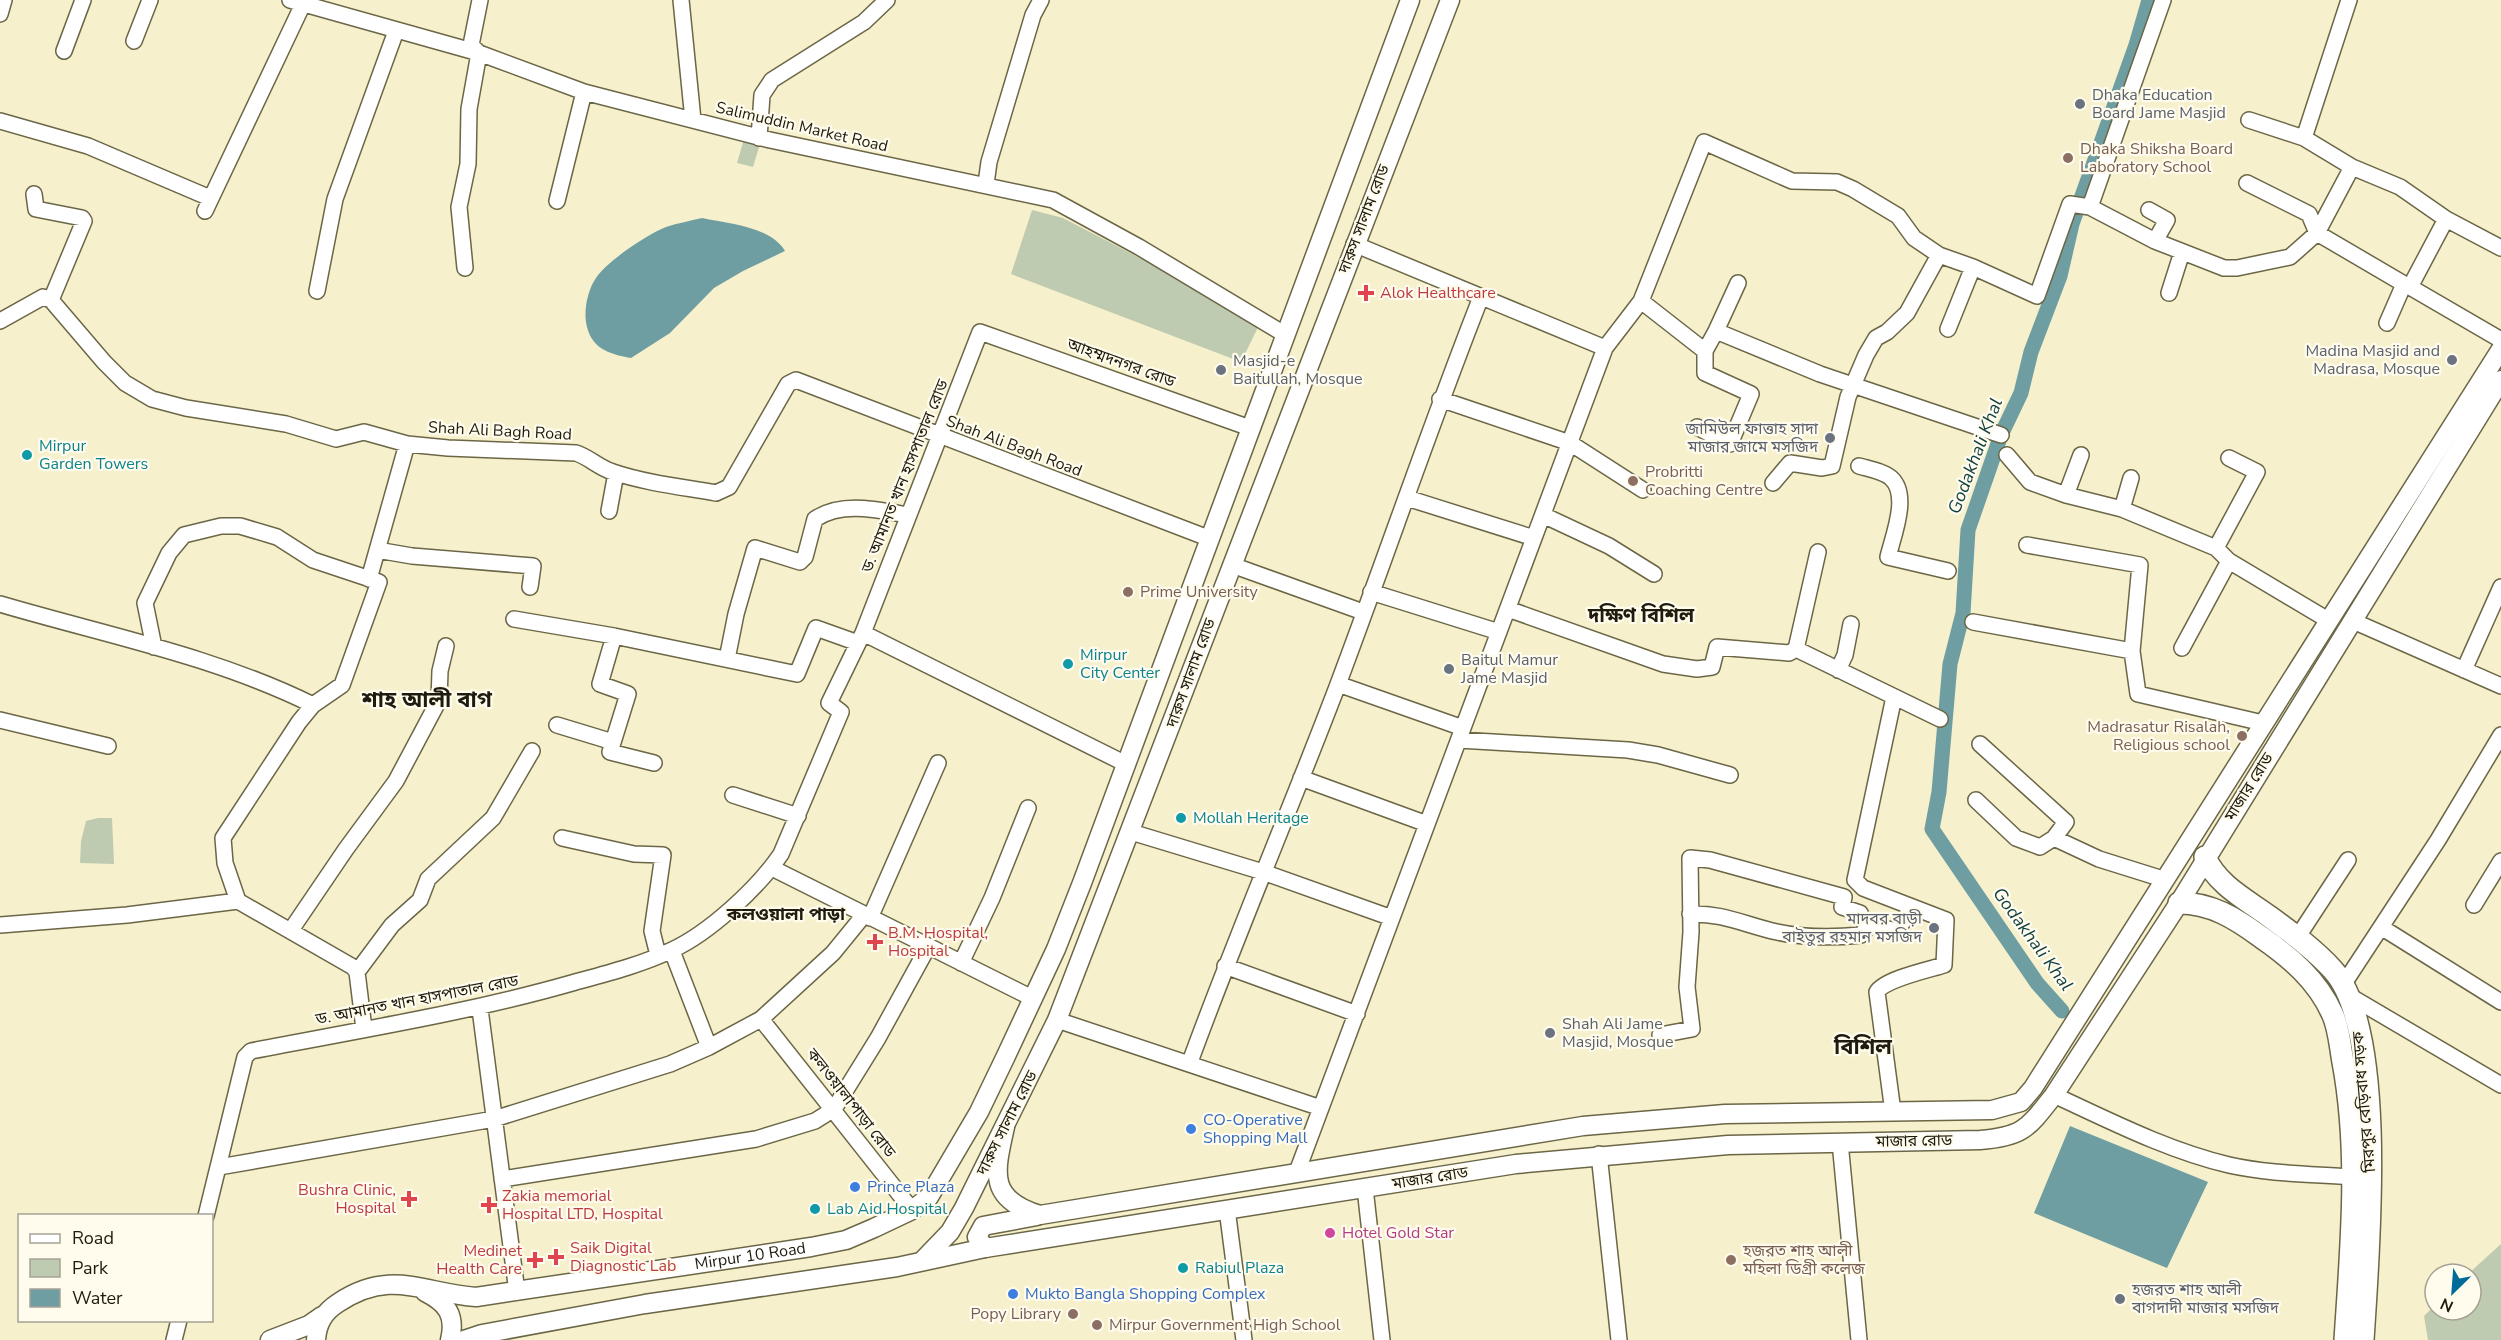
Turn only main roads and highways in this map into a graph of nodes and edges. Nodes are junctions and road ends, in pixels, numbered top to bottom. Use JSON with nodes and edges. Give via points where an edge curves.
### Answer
{"nodes":[{"id":1,"x":1410,"y":0,"type":"edge"},
{"id":2,"x":1450,"y":0,"type":"edge"},
{"id":3,"x":2501,"y":349,"type":"edge"},
{"id":4,"x":2500,"y":384,"type":"edge"},
{"id":5,"x":1205,"y":546,"type":"junction"},
{"id":6,"x":1235,"y":557,"type":"junction"},
{"id":7,"x":2331,"y":616,"type":"junction"},
{"id":8,"x":2353,"y":621,"type":"junction"},
{"id":9,"x":2197,"y":851,"type":"junction"},
{"id":10,"x":2225,"y":883,"type":"junction"},
{"id":11,"x":2162,"y":886,"type":"junction"},
{"id":12,"x":2178,"y":903,"type":"junction"},
{"id":13,"x":2211,"y":906,"type":"junction"},
{"id":14,"x":2358,"y":1026,"type":"junction"},
{"id":15,"x":2337,"y":1032,"type":"junction"},
{"id":16,"x":2021,"y":1102,"type":"junction"},
{"id":17,"x":1992,"y":1110,"type":"junction"},
{"id":18,"x":1836,"y":1113,"type":"junction"},
{"id":19,"x":1725,"y":1114,"type":"junction"},
{"id":20,"x":2035,"y":1119,"type":"junction"},
{"id":21,"x":1005,"y":1127,"type":"junction"},
{"id":22,"x":1996,"y":1139,"type":"junction"},
{"id":23,"x":1840,"y":1142,"type":"junction"},
{"id":24,"x":1728,"y":1145,"type":"junction"},
{"id":25,"x":2359,"y":1171,"type":"junction"},
{"id":26,"x":1223,"y":1185,"type":"junction"},
{"id":27,"x":1227,"y":1209,"type":"junction"},
{"id":28,"x":912,"y":1210,"type":"joint"},
{"id":29,"x":1040,"y":1215,"type":"junction"},
{"id":30,"x":985,"y":1248,"type":"junction"},
{"id":31,"x":922,"y":1260,"type":"junction"},
{"id":32,"x":406,"y":1284,"type":"junction"},
{"id":33,"x":322,"y":1316,"type":"junction"},
{"id":34,"x":270,"y":1340,"type":"edge"},
{"id":35,"x":316,"y":1340,"type":"edge"},
{"id":36,"x":450,"y":1340,"type":"edge"},
{"id":37,"x":464,"y":1340,"type":"edge"},
{"id":38,"x":2345,"y":1340,"type":"edge"},
{"id":39,"x":2363,"y":1340,"type":"edge"}],
"edges":[{"from":1,"to":5,"type":"main road","name":"দারুস সালাম রোড"},
{"from":2,"to":6,"type":"main road","name":"দারুস সালাম রোড"},
{"from":3,"to":7,"type":"main road","name":"মাজার রোড"},
{"from":4,"to":8,"type":"main road","name":"মাজার রোড"},
{"from":5,"to":6,"type":"main road"},
{"from":5,"to":28,"type":"main road","name":"দারুস সালাম রোড","via":[[1065,927],[979,1112],[941,1182]]},
{"from":6,"to":21,"type":"main road","name":"দারুস সালাম রোড","via":[[1057,1020]]},
{"from":7,"to":8,"type":"main road"},
{"from":7,"to":9,"type":"main road","name":"মাজার রোড","via":[[2263,723]]},
{"from":8,"to":9,"type":"main road","name":"মাজার রোড"},
{"from":9,"to":10,"type":"highway","name":"মিরপুর বেড়িবাধ সড়ক"},
{"from":9,"to":11,"type":"main road","name":"মাজার রোড"},
{"from":9,"to":12,"type":"main road","name":"মাজার রোড"},
{"from":10,"to":13,"type":"highway"},
{"from":10,"to":14,"type":"highway","name":"মিরপুর বেড়িবাধ সড়ক","via":[[2334,971]]},
{"from":11,"to":12,"type":"main road"},
{"from":11,"to":16,"type":"main road","name":"মাজার রোড"},
{"from":12,"to":13,"type":"highway","name":"মিরপুর বেড়িবাধ সড়ক"},
{"from":12,"to":20,"type":"main road","name":"মাজার রোড"},
{"from":13,"to":15,"type":"highway","name":"মিরপুর বেড়িবাধ সড়ক","via":[[2266,940],[2310,978],[2333,1014]]},
{"from":14,"to":15,"type":"highway"},
{"from":14,"to":25,"type":"highway","name":"মিরপুর বেড়িবাধ সড়ক","via":[[2367,1090]]},
{"from":15,"to":25,"type":"highway","name":"মিরপুর বেড়িবাধ সড়ক"},
{"from":16,"to":17,"type":"main road","name":"মাজার রোড"},
{"from":16,"to":20,"type":"main road"},
{"from":17,"to":18,"type":"main road","name":"মাজার রোড"},
{"from":17,"to":22,"type":"main road"},
{"from":18,"to":19,"type":"main road","name":"মাজার রোড"},
{"from":18,"to":23,"type":"main road"},
{"from":19,"to":24,"type":"main road"},
{"from":19,"to":26,"type":"main road","name":"মাজার রোড","via":[[1583,1126]]},
{"from":20,"to":22,"type":"main road","name":"মাজার রোড","via":[[2014,1136]]},
{"from":21,"to":29,"type":"main road","via":[[998,1169],[1003,1194],[1010,1202]]},
{"from":21,"to":31,"type":"main road","name":"দারুস সালাম রোড","via":[[950,1232]]},
{"from":22,"to":23,"type":"main road","name":"মাজার রোড"},
{"from":23,"to":24,"type":"main road","name":"মাজার রোড"},
{"from":24,"to":27,"type":"main road","name":"মাজার রোড","via":[[1516,1164]]},
{"from":25,"to":38,"type":"highway","name":"মিরপুর বেড়িবাধ সড়ক"},
{"from":25,"to":39,"type":"highway","name":"মিরপুর বেড়িবাধ সড়ক"},
{"from":26,"to":27,"type":"main road"},
{"from":26,"to":29,"type":"main road","name":"মাজার রোড"},
{"from":27,"to":30,"type":"main road","name":"মাজার রোড"},
{"from":28,"to":32,"type":"main road","name":"Mirpur 10 Road","via":[[846,1240],[517,1292],[476,1297]]},
{"from":29,"to":30,"type":"main road","name":"মাজার রোড","via":[[983,1226],[977,1237]]},
{"from":30,"to":31,"type":"main road","name":"মাজার রোড"},
{"from":31,"to":37,"type":"main road","name":"Mirpur 10 Road","via":[[645,1304]]},
{"from":32,"to":33,"type":"main road","via":[[362,1290]]},
{"from":32,"to":36,"type":"main road","via":[[446,1305],[452,1313]]},
{"from":33,"to":34,"type":"main road"},
{"from":33,"to":35,"type":"main road"}]}
